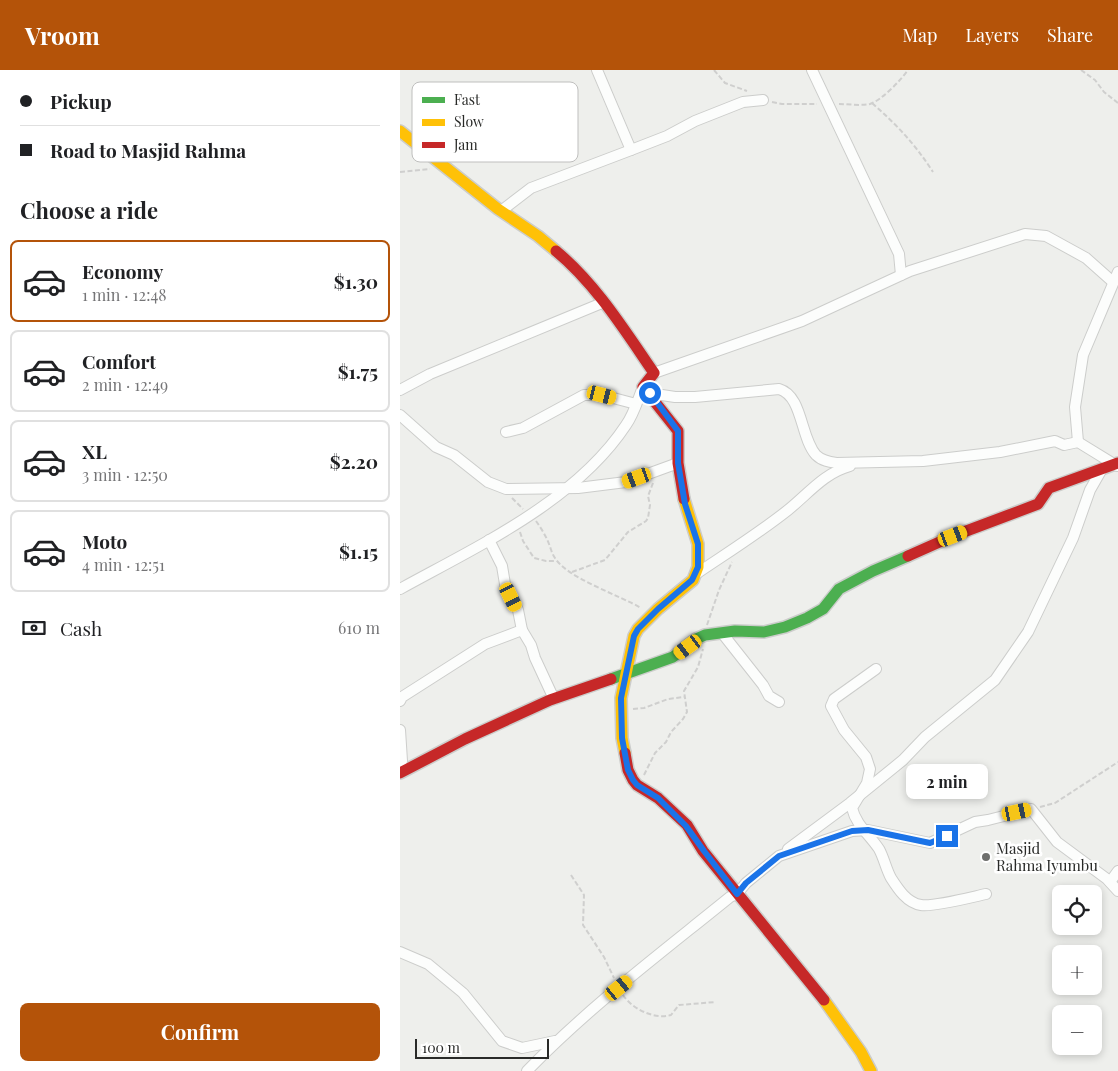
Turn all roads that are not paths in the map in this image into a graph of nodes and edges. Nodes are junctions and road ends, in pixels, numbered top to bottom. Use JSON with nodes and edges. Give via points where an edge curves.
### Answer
{"nodes":[{"id":1,"x":597,"y":70,"type":"edge"},
{"id":2,"x":812,"y":70,"type":"edge"},
{"id":3,"x":763,"y":100,"type":"road end"},
{"id":4,"x":400,"y":131,"type":"edge"},
{"id":5,"x":412,"y":141,"type":"edge"},
{"id":6,"x":631,"y":150,"type":"junction"},
{"id":7,"x":438,"y":162,"type":"edge"},
{"id":8,"x":501,"y":211,"type":"junction"},
{"id":9,"x":1118,"y":272,"type":"edge"},
{"id":10,"x":901,"y":275,"type":"junction"},
{"id":11,"x":1113,"y":282,"type":"junction"},
{"id":12,"x":602,"y":303,"type":"junction"},
{"id":13,"x":654,"y":373,"type":"junction"},
{"id":14,"x":400,"y":390,"type":"edge"},
{"id":15,"x":646,"y":390,"type":"junction"},
{"id":16,"x":636,"y":404,"type":"junction"},
{"id":17,"x":400,"y":414,"type":"edge"},
{"id":18,"x":506,"y":432,"type":"dead end"},
{"id":19,"x":1078,"y":442,"type":"junction"},
{"id":20,"x":678,"y":463,"type":"junction"},
{"id":21,"x":861,"y":463,"type":"junction"},
{"id":22,"x":1117,"y":465,"type":"edge"},
{"id":23,"x":1102,"y":469,"type":"junction"},
{"id":24,"x":566,"y":488,"type":"junction"},
{"id":25,"x":489,"y":540,"type":"junction"},
{"id":26,"x":696,"y":574,"type":"junction"},
{"id":27,"x":400,"y":589,"type":"edge"},
{"id":28,"x":522,"y":630,"type":"junction"},
{"id":29,"x":722,"y":633,"type":"junction"},
{"id":30,"x":876,"y":669,"type":"dead end"},
{"id":31,"x":625,"y":674,"type":"junction"},
{"id":32,"x":554,"y":699,"type":"junction"},
{"id":33,"x":400,"y":701,"type":"edge"},
{"id":34,"x":778,"y":702,"type":"dead end"},
{"id":35,"x":400,"y":730,"type":"edge"},
{"id":36,"x":400,"y":765,"type":"edge"},
{"id":37,"x":400,"y":773,"type":"edge"},
{"id":38,"x":858,"y":796,"type":"junction"},
{"id":39,"x":862,"y":830,"type":"junction"},
{"id":40,"x":779,"y":856,"type":"junction"},
{"id":41,"x":1118,"y":871,"type":"edge"},
{"id":42,"x":1110,"y":882,"type":"junction"},
{"id":43,"x":1118,"y":891,"type":"edge"},
{"id":44,"x":737,"y":894,"type":"junction"},
{"id":45,"x":986,"y":894,"type":"dead end"},
{"id":46,"x":400,"y":952,"type":"edge"},
{"id":47,"x":556,"y":1041,"type":"junction"},
{"id":48,"x":527,"y":1071,"type":"edge"},
{"id":49,"x":871,"y":1071,"type":"edge"}],
"edges":[{"from":1,"to":6,"type":"street"},
{"from":2,"to":10,"type":"street","via":[[899,254]]},
{"from":3,"to":6,"type":"street","via":[[743,102],[695,120],[667,136]]},
{"from":4,"to":5,"type":"street"},
{"from":6,"to":8,"type":"street","via":[[531,188]]},
{"from":7,"to":8,"type":"street"},
{"from":8,"to":12,"type":"street","via":[[575,267]]},
{"from":9,"to":11,"type":"street"},
{"from":10,"to":11,"type":"street","via":[[1025,234],[1046,236],[1086,258]]},
{"from":10,"to":13,"type":"street","via":[[802,321]]},
{"from":11,"to":19,"type":"street","via":[[1083,355],[1075,407]]},
{"from":12,"to":13,"type":"street"},
{"from":12,"to":14,"type":"street","via":[[430,374]]},
{"from":13,"to":15,"type":"street"},
{"from":15,"to":16,"type":"street"},
{"from":15,"to":20,"type":"street","via":[[678,431]]},
{"from":15,"to":21,"type":"street","via":[[675,397],[695,397],[784,390],[792,397],[816,455],[837,463]]},
{"from":16,"to":18,"type":"street","via":[[602,395],[584,395],[523,428]]},
{"from":16,"to":24,"type":"street","via":[[627,424],[594,464]]},
{"from":17,"to":24,"type":"street","via":[[436,447],[454,455],[488,482],[515,490]]},
{"from":19,"to":21,"type":"street","via":[[1064,445],[1055,441],[1000,452],[923,461]]},
{"from":19,"to":22,"type":"street"},
{"from":20,"to":24,"type":"street","via":[[626,482]]},
{"from":20,"to":26,"type":"street","via":[[685,504],[698,544]]},
{"from":21,"to":26,"type":"street","via":[[826,477],[788,510]]},
{"from":22,"to":23,"type":"street"},
{"from":23,"to":29,"type":"street","via":[[1049,488],[1038,504],[873,571],[839,589],[823,609],[807,618],[764,632]]},
{"from":23,"to":38,"type":"street","via":[[1028,632],[995,680]]},
{"from":24,"to":25,"type":"street"},
{"from":25,"to":27,"type":"street"},
{"from":25,"to":28,"type":"street","via":[[502,566],[505,584],[518,610]]},
{"from":26,"to":31,"type":"street","via":[[638,629]]},
{"from":28,"to":32,"type":"street"},
{"from":28,"to":33,"type":"street","via":[[485,644]]},
{"from":29,"to":31,"type":"street","via":[[705,635],[673,658]]},
{"from":29,"to":34,"type":"street","via":[[769,696]]},
{"from":30,"to":38,"type":"street","via":[[834,699],[831,706],[844,730],[866,757],[870,769],[867,783]]},
{"from":31,"to":32,"type":"street"},
{"from":31,"to":44,"type":"street","via":[[622,738],[633,780],[658,798],[686,826]]},
{"from":32,"to":37,"type":"street","via":[[464,738]]},
{"from":35,"to":36,"type":"street"},
{"from":38,"to":39,"type":"street","via":[[852,808]]},
{"from":38,"to":40,"type":"street"},
{"from":39,"to":40,"type":"street"},
{"from":39,"to":42,"type":"street","via":[[930,843],[974,822],[1031,809],[1057,842]]},
{"from":39,"to":45,"type":"street","via":[[880,851],[901,894],[912,902],[931,905]]},
{"from":40,"to":44,"type":"street"},
{"from":41,"to":42,"type":"street"},
{"from":42,"to":43,"type":"street"},
{"from":44,"to":47,"type":"street"},
{"from":44,"to":49,"type":"street","via":[[833,1011]]},
{"from":46,"to":47,"type":"street","via":[[428,964],[463,993],[502,1042],[522,1048]]},
{"from":47,"to":48,"type":"street"}]}
